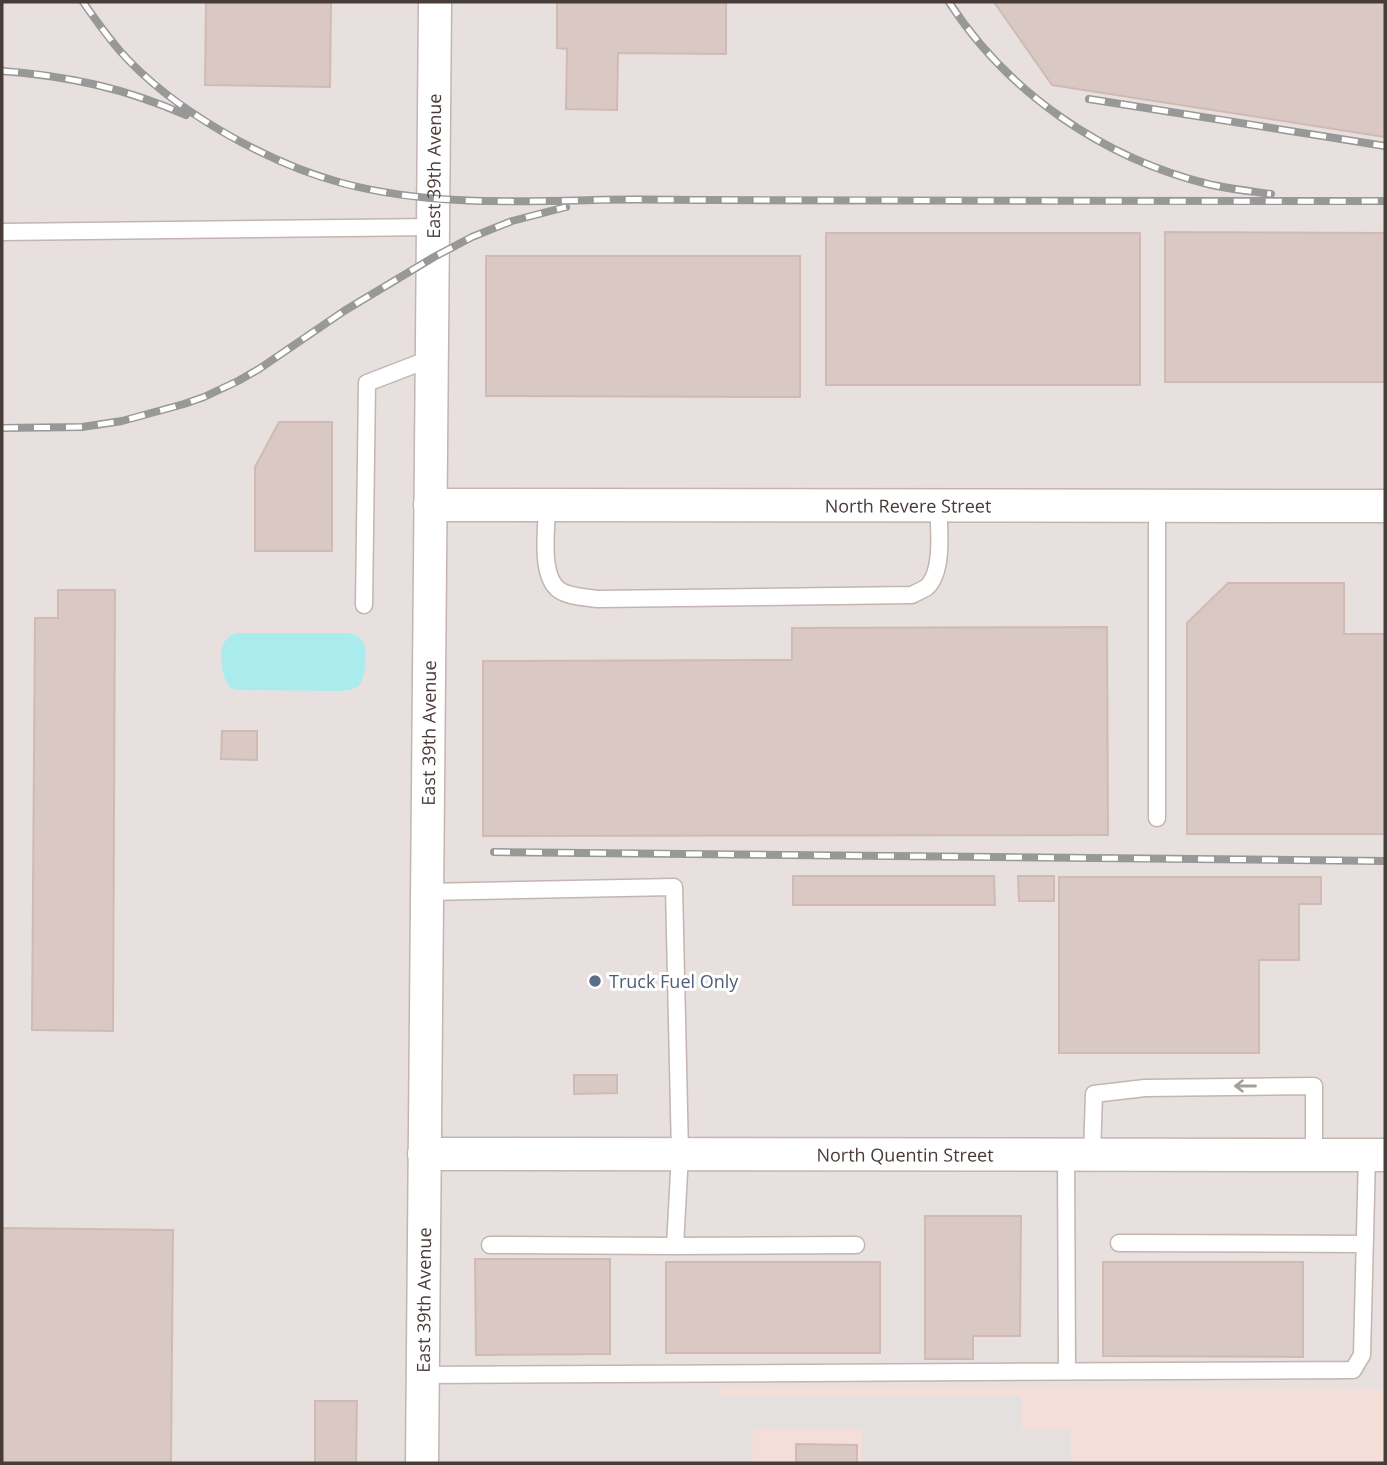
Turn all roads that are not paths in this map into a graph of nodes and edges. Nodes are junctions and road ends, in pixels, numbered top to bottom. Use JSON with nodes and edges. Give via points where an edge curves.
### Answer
{"nodes":[{"id":1,"x":435,"y":2,"type":"edge"},
{"id":2,"x":434,"y":227,"type":"junction"},
{"id":3,"x":2,"y":232,"type":"edge"},
{"id":4,"x":432,"y":358,"type":"junction"},
{"id":5,"x":430,"y":505,"type":"junction"},
{"id":6,"x":547,"y":505,"type":"junction"},
{"id":7,"x":938,"y":505,"type":"junction"},
{"id":8,"x":1157,"y":506,"type":"junction"},
{"id":9,"x":1385,"y":506,"type":"edge"},
{"id":10,"x":364,"y":606,"type":"dead end"},
{"id":11,"x":1157,"y":818,"type":"dead end"},
{"id":12,"x":427,"y":892,"type":"junction"},
{"id":13,"x":424,"y":1154,"type":"junction"},
{"id":14,"x":680,"y":1154,"type":"junction"},
{"id":15,"x":1079,"y":1154,"type":"junction"},
{"id":16,"x":1314,"y":1154,"type":"junction"},
{"id":17,"x":1376,"y":1155,"type":"edge"},
{"id":18,"x":1119,"y":1242,"type":"dead end"},
{"id":19,"x":1364,"y":1244,"type":"junction"},
{"id":20,"x":490,"y":1245,"type":"dead end"},
{"id":21,"x":856,"y":1245,"type":"dead end"},
{"id":22,"x":675,"y":1246,"type":"junction"},
{"id":23,"x":1067,"y":1371,"type":"junction"},
{"id":24,"x":422,"y":1375,"type":"junction"},
{"id":25,"x":422,"y":1463,"type":"edge"}],
"edges":[{"from":1,"to":2,"type":"street","name":"East 39th Avenue"},
{"from":2,"to":3,"type":"lane"},
{"from":2,"to":4,"type":"street","name":"East 39th Avenue"},
{"from":4,"to":5,"type":"street","name":"East 39th Avenue"},
{"from":4,"to":10,"type":"lane","via":[[367,383]]},
{"from":5,"to":6,"type":"street","name":"North Revere Street"},
{"from":5,"to":12,"type":"street","name":"East 39th Avenue"},
{"from":6,"to":7,"type":"street","name":"North Revere Street"},
{"from":6,"to":7,"type":"lane","via":[[550,578],[560,590],[597,599],[912,595],[927,586],[936,572]]},
{"from":7,"to":8,"type":"street","name":"North Revere Street"},
{"from":8,"to":9,"type":"street","name":"North Revere Street"},
{"from":8,"to":11,"type":"lane"},
{"from":12,"to":13,"type":"street","name":"East 39th Avenue"},
{"from":12,"to":14,"type":"lane","via":[[674,887]]},
{"from":13,"to":14,"type":"street","name":"North Quentin Street"},
{"from":13,"to":24,"type":"street","name":"East 39th Avenue"},
{"from":14,"to":15,"type":"street","name":"North Quentin Street"},
{"from":14,"to":22,"type":"lane"},
{"from":15,"to":16,"type":"street","name":"North Quentin Street"},
{"from":16,"to":15,"type":"lane","one_way":true,"via":[[1314,1086],[1145,1088],[1094,1094]]},
{"from":15,"to":23,"type":"lane"},
{"from":16,"to":17,"type":"street","name":"North Quentin Street"},
{"from":17,"to":19,"type":"lane"},
{"from":18,"to":19,"type":"lane"},
{"from":19,"to":23,"type":"lane","via":[[1362,1355],[1353,1370]]},
{"from":20,"to":22,"type":"lane"},
{"from":21,"to":22,"type":"lane"},
{"from":23,"to":24,"type":"lane"},
{"from":24,"to":25,"type":"street","name":"East 39th Avenue"}]}
